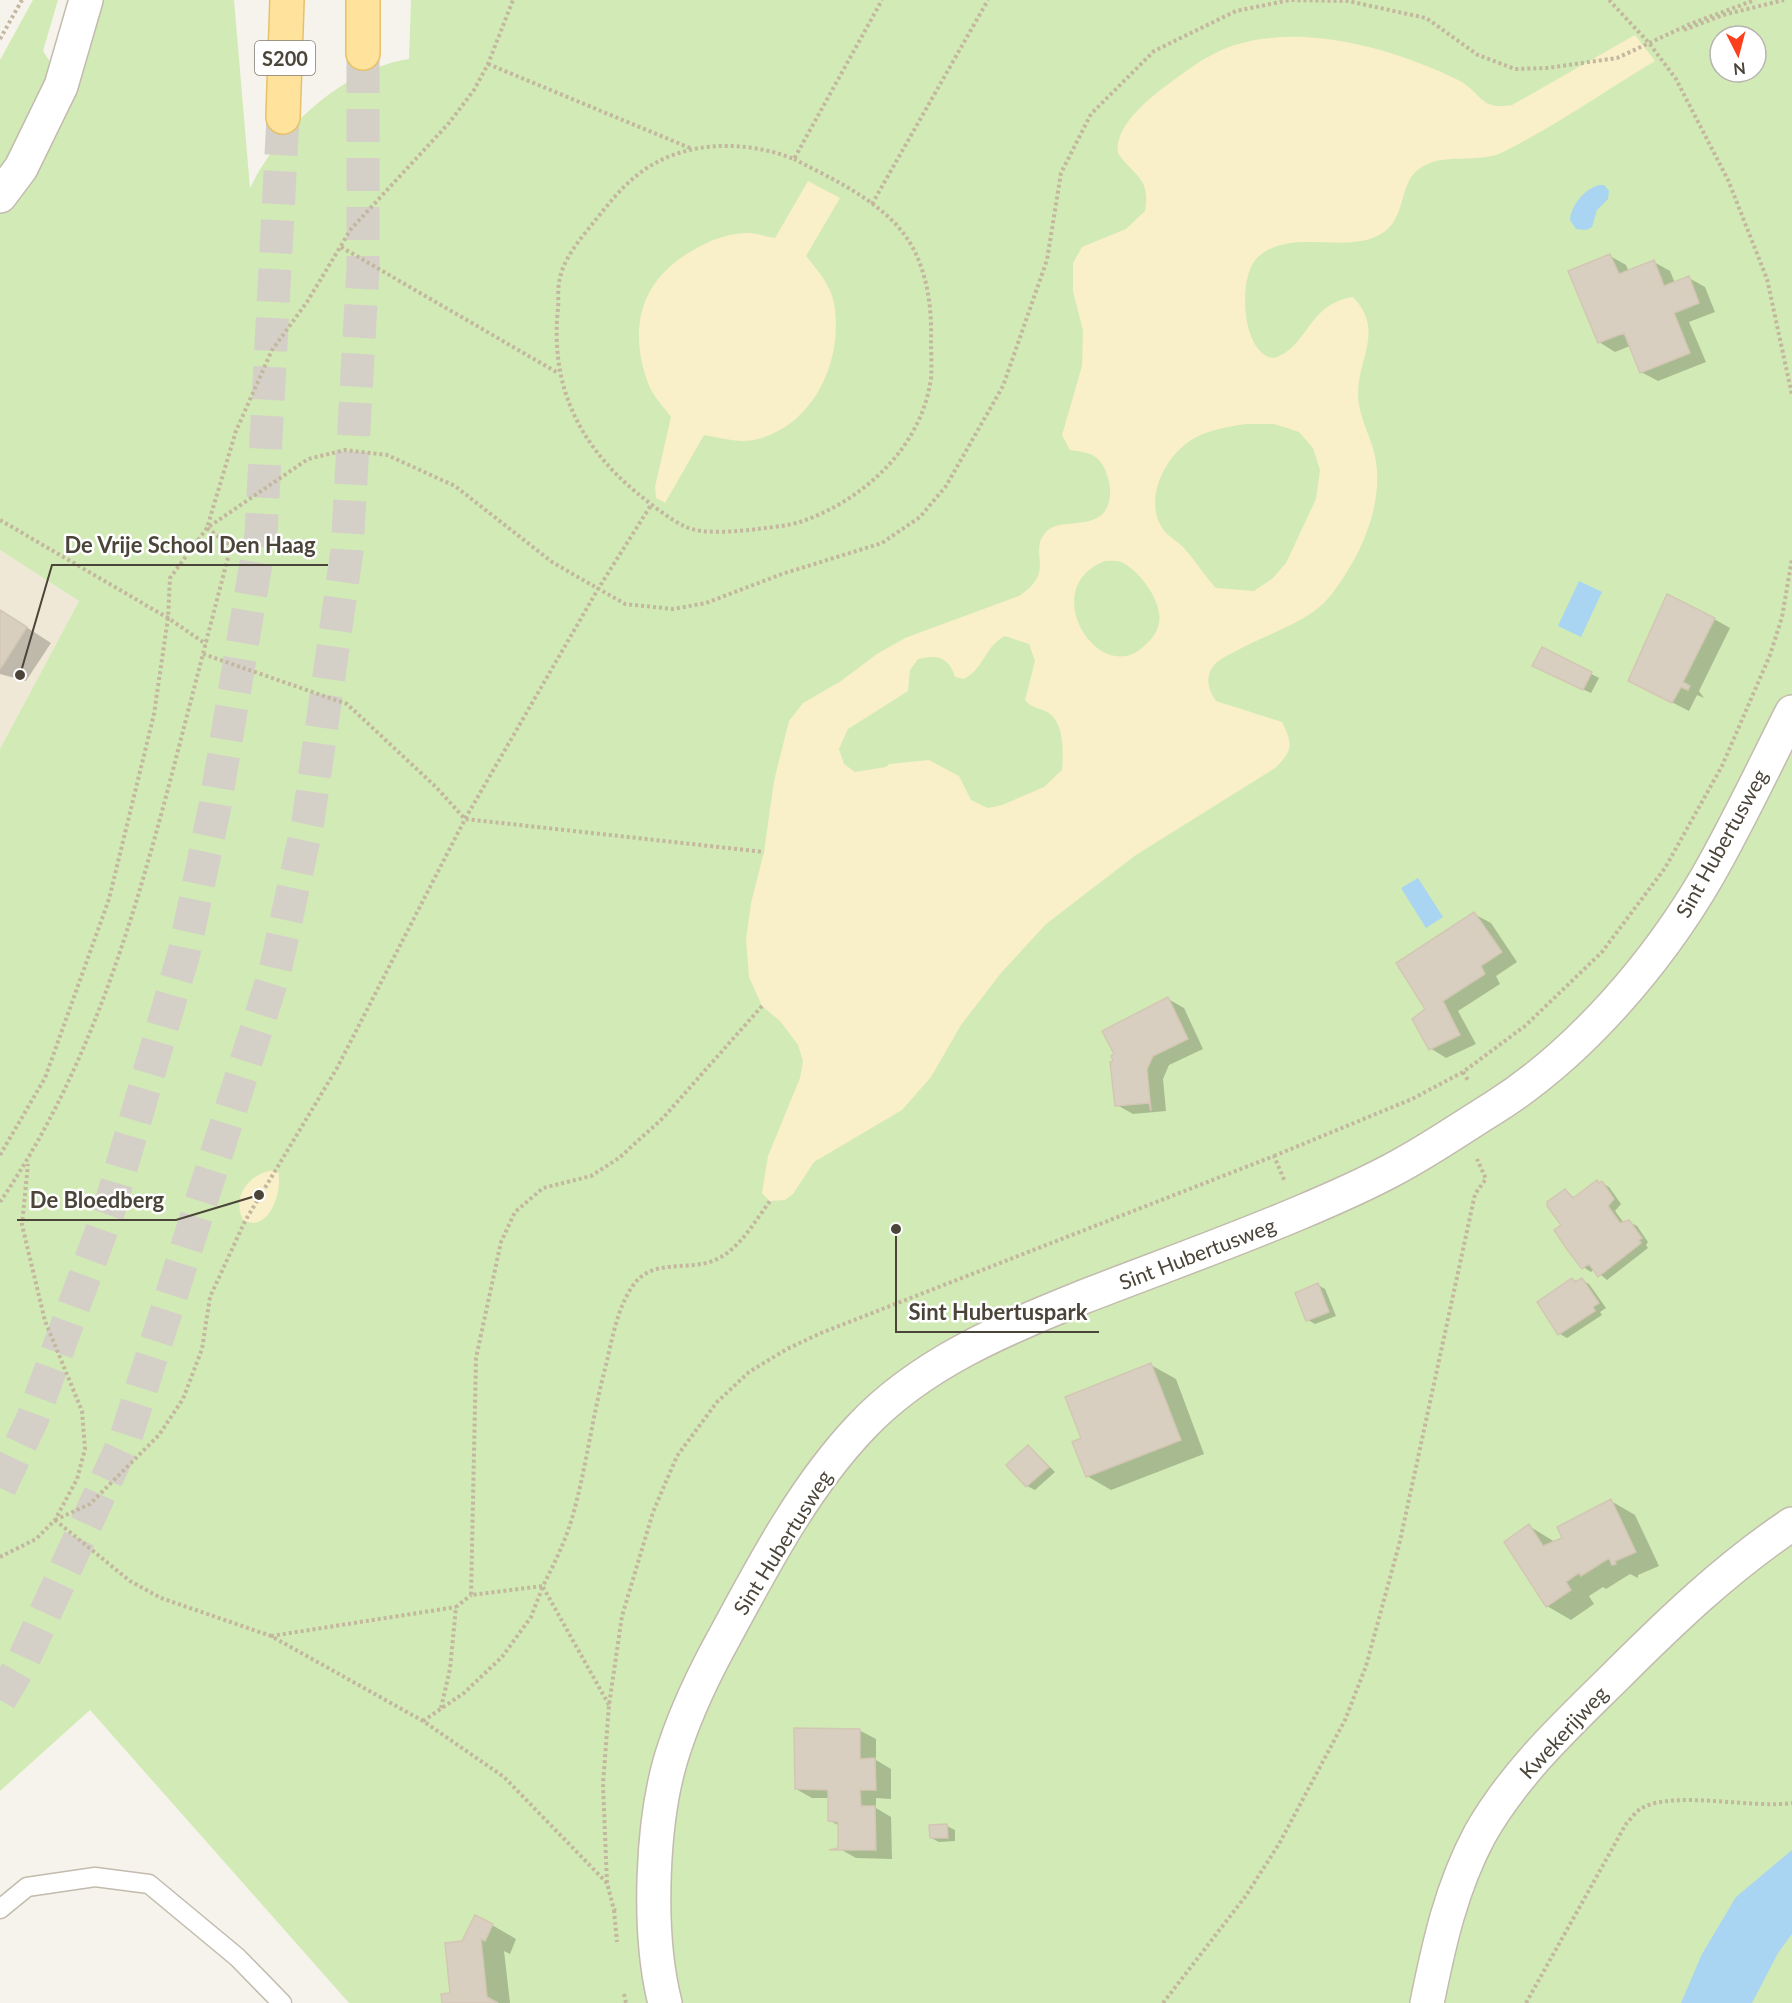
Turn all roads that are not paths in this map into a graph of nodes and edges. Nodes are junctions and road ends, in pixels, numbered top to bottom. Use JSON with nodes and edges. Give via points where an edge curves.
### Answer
{"nodes":[{"id":1,"x":86,"y":0,"type":"edge"},
{"id":2,"x":287,"y":0,"type":"edge"},
{"id":3,"x":363,"y":0,"type":"edge"},
{"id":4,"x":363,"y":53,"type":"tunnel mouth"},
{"id":5,"x":283,"y":117,"type":"tunnel mouth"},
{"id":6,"x":0,"y":196,"type":"edge"},
{"id":7,"x":1792,"y":712,"type":"edge"},
{"id":8,"x":1792,"y":1524,"type":"edge"},
{"id":9,"x":0,"y":1909,"type":"edge"},
{"id":10,"x":282,"y":2003,"type":"edge"},
{"id":11,"x":665,"y":2003,"type":"edge"},
{"id":12,"x":1427,"y":2003,"type":"edge"}],
"edges":[{"from":1,"to":6,"type":"street","via":[[61,86],[21,168]]},
{"from":2,"to":5,"type":"main road","number":"S200"},
{"from":3,"to":4,"type":"main road"},
{"from":7,"to":11,"type":"street","name":"Sint Hubertusweg","via":[[1706,879],[1654,955],[1601,1018],[1555,1060],[1485,1112],[1394,1169],[1299,1213],[1004,1329],[928,1371],[863,1425],[816,1480],[699,1683],[673,1751],[661,1811],[655,1877],[654,1923]]},
{"from":8,"to":12,"type":"street","name":"Kwekerijweg","via":[[1736,1563],[1702,1593],[1548,1743],[1517,1780],[1480,1836],[1449,1903]]},
{"from":9,"to":10,"type":"lane","via":[[27,1887],[95,1877],[149,1884],[237,1957]]}]}
